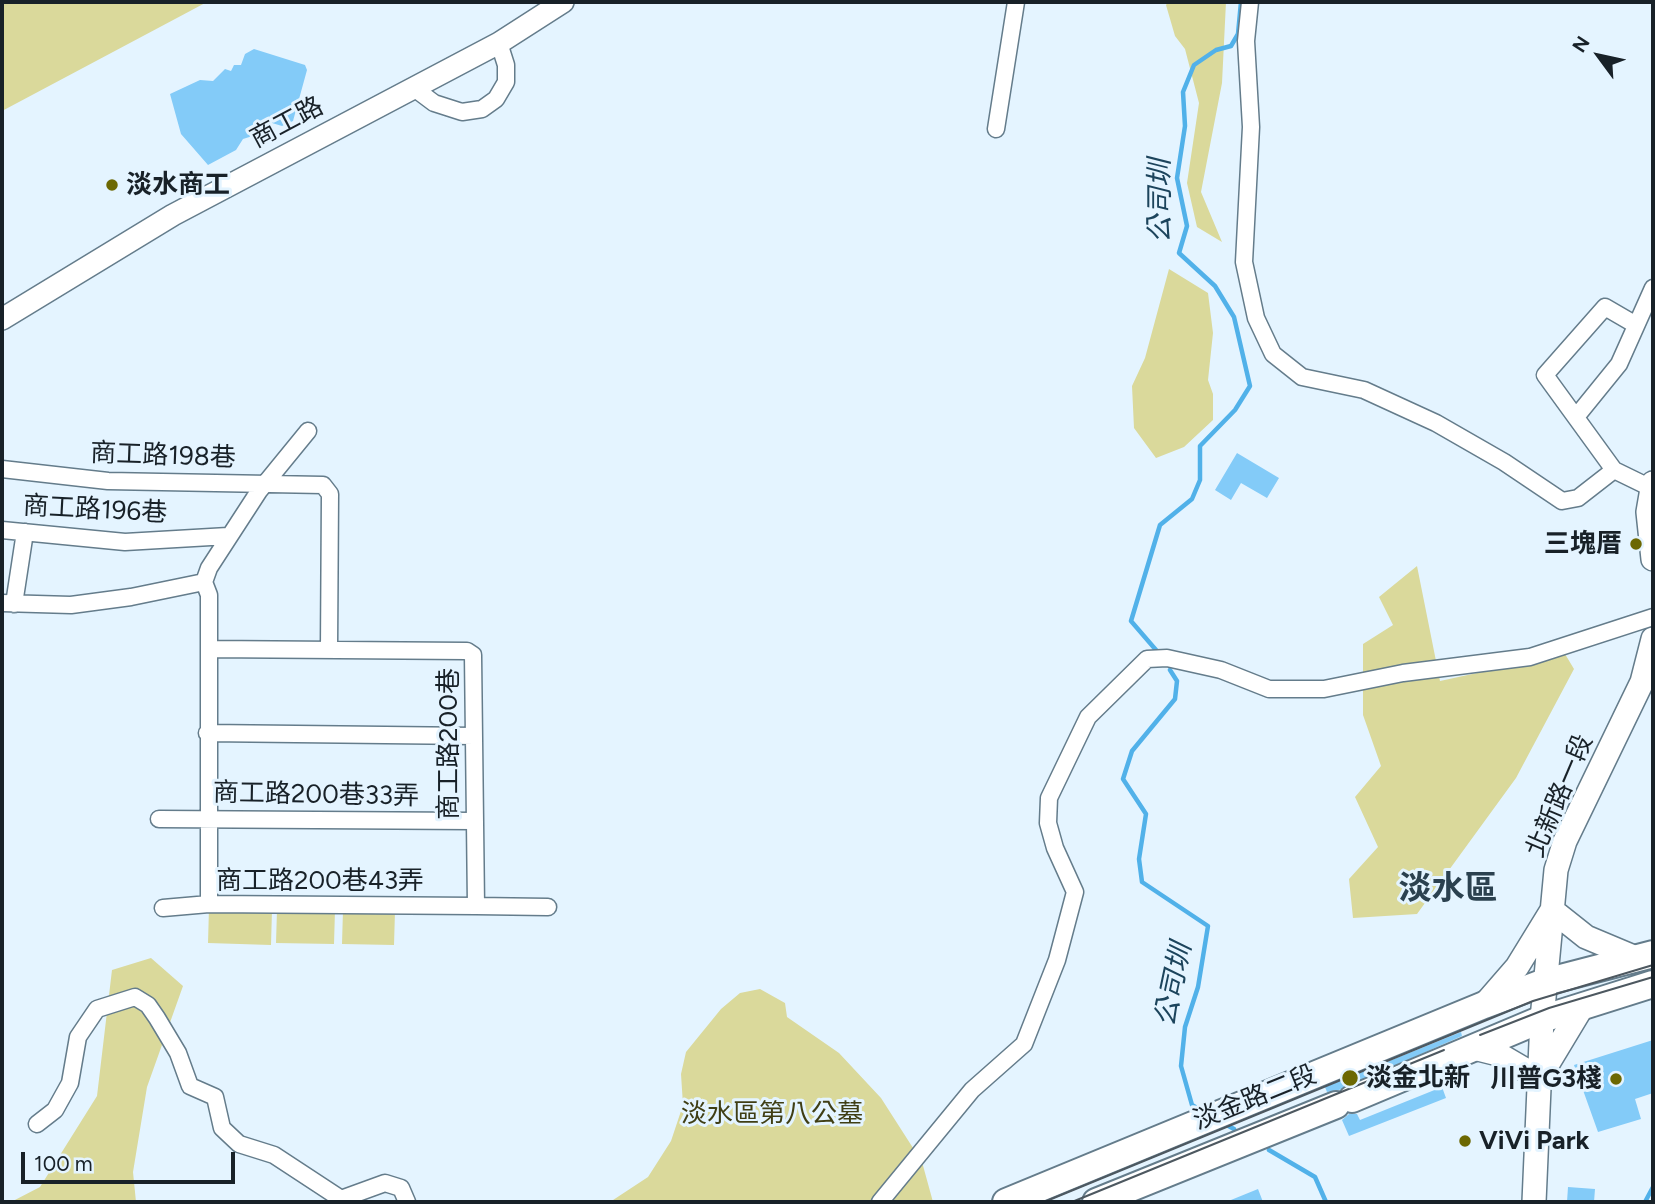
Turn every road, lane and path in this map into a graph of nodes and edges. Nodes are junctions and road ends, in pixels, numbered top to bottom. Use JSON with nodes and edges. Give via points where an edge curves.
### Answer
{"nodes":[{"id":1,"x":563,"y":2,"type":"edge"},
{"id":2,"x":1016,"y":2,"type":"edge"},
{"id":3,"x":1250,"y":2,"type":"edge"},
{"id":4,"x":499,"y":43,"type":"junction"},
{"id":5,"x":414,"y":88,"type":"junction"},
{"id":6,"x":996,"y":129,"type":"dead end"},
{"id":7,"x":1653,"y":288,"type":"edge"},
{"id":8,"x":2,"y":319,"type":"edge"},
{"id":9,"x":1636,"y":325,"type":"junction"},
{"id":10,"x":1576,"y":417,"type":"junction"},
{"id":11,"x":308,"y":432,"type":"dead end"},
{"id":12,"x":2,"y":469,"type":"edge"},
{"id":13,"x":1614,"y":470,"type":"junction"},
{"id":14,"x":267,"y":483,"type":"junction"},
{"id":15,"x":1652,"y":486,"type":"edge"},
{"id":16,"x":2,"y":530,"type":"edge"},
{"id":17,"x":25,"y":532,"type":"junction"},
{"id":18,"x":228,"y":537,"type":"junction"},
{"id":19,"x":1653,"y":559,"type":"edge"},
{"id":20,"x":204,"y":582,"type":"junction"},
{"id":21,"x":8,"y":603,"type":"edge"},
{"id":22,"x":1653,"y":617,"type":"edge"},
{"id":23,"x":1653,"y":639,"type":"edge"},
{"id":24,"x":209,"y":649,"type":"junction"},
{"id":25,"x":329,"y":649,"type":"junction"},
{"id":26,"x":207,"y":733,"type":"junction"},
{"id":27,"x":474,"y":736,"type":"junction"},
{"id":28,"x":208,"y":817,"type":"junction"},
{"id":29,"x":159,"y":819,"type":"dead end"},
{"id":30,"x":473,"y":821,"type":"junction"},
{"id":31,"x":209,"y":904,"type":"junction"},
{"id":32,"x":476,"y":906,"type":"junction"},
{"id":33,"x":548,"y":907,"type":"dead end"},
{"id":34,"x":163,"y":908,"type":"dead end"},
{"id":35,"x":1552,"y":910,"type":"junction"},
{"id":36,"x":1645,"y":956,"type":"edge"},
{"id":37,"x":1545,"y":982,"type":"junction"},
{"id":38,"x":1653,"y":984,"type":"edge"},
{"id":39,"x":1484,"y":1004,"type":"junction"},
{"id":40,"x":1582,"y":1007,"type":"junction"},
{"id":41,"x":1542,"y":1018,"type":"junction"},
{"id":42,"x":1474,"y":1048,"type":"junction"},
{"id":43,"x":1539,"y":1078,"type":"junction"},
{"id":44,"x":37,"y":1124,"type":"dead end"},
{"id":45,"x":407,"y":1202,"type":"edge"},
{"id":46,"x":880,"y":1202,"type":"edge"},
{"id":47,"x":1006,"y":1202,"type":"edge"},
{"id":48,"x":1096,"y":1202,"type":"edge"},
{"id":49,"x":1534,"y":1202,"type":"edge"}],
"edges":[{"from":1,"to":4,"type":"street","name":"商工路"},
{"from":2,"to":6,"type":"street"},
{"from":3,"to":13,"type":"street","via":[[1246,41],[1251,127],[1244,262],[1256,318],[1273,354],[1302,377],[1364,390],[1436,423],[1562,501],[1578,498]]},
{"from":4,"to":5,"type":"street","name":"商工路"},
{"from":4,"to":5,"type":"street","via":[[506,82],[496,99],[482,109],[462,112],[434,103]]},
{"from":5,"to":8,"type":"street","name":"商工路","via":[[173,215]]},
{"from":7,"to":9,"type":"street"},
{"from":9,"to":10,"type":"street","via":[[1619,364]]},
{"from":9,"to":10,"type":"street","via":[[1605,307],[1545,375]]},
{"from":10,"to":13,"type":"street"},
{"from":11,"to":14,"type":"street"},
{"from":12,"to":14,"type":"street","name":"商工路198巷","via":[[108,481]]},
{"from":13,"to":15,"type":"street"},
{"from":14,"to":18,"type":"street"},
{"from":14,"to":25,"type":"street","name":"商工路198巷","via":[[323,485],[330,494]]},
{"from":15,"to":19,"type":"main road","via":[[1648,512]]},
{"from":16,"to":17,"type":"street","name":"商工路196巷"},
{"from":17,"to":18,"type":"street","name":"商工路196巷","via":[[125,542]]},
{"from":17,"to":21,"type":"street"},
{"from":18,"to":20,"type":"street"},
{"from":20,"to":21,"type":"street","via":[[71,606]]},
{"from":20,"to":24,"type":"street","via":[[209,595]]},
{"from":22,"to":46,"type":"street","via":[[1530,657],[1402,673],[1324,689],[1269,689],[1221,670],[1167,658],[1147,659],[1088,717],[1049,798],[1051,835],[1075,892],[1056,960],[1024,1044],[972,1090]]},
{"from":23,"to":35,"type":"main road","name":"北新路一段","via":[[1642,682],[1565,841]]},
{"from":24,"to":25,"type":"street","name":"商工路200巷"},
{"from":24,"to":26,"type":"street"},
{"from":25,"to":27,"type":"street","name":"商工路200巷","via":[[470,652],[475,657]]},
{"from":26,"to":27,"type":"street"},
{"from":26,"to":28,"type":"street"},
{"from":27,"to":30,"type":"street","name":"商工路200巷"},
{"from":28,"to":29,"type":"street","name":"商工路200巷33弄"},
{"from":28,"to":30,"type":"street","name":"商工路200巷33弄"},
{"from":28,"to":31,"type":"street"},
{"from":30,"to":32,"type":"street","name":"商工路200巷"},
{"from":31,"to":32,"type":"street","name":"商工路200巷43弄"},
{"from":31,"to":34,"type":"street","name":"商工路200巷43弄"},
{"from":32,"to":33,"type":"street"},
{"from":35,"to":36,"type":"main road","via":[[1586,937]]},
{"from":35,"to":37,"type":"main road","name":"北新路一段"},
{"from":35,"to":39,"type":"main road","via":[[1517,967]]},
{"from":36,"to":37,"type":"main road","name":"淡金路二段"},
{"from":37,"to":39,"type":"main road","name":"淡金路二段"},
{"from":37,"to":41,"type":"main road","name":"北新路一段"},
{"from":38,"to":40,"type":"main road","name":"淡金路二段"},
{"from":39,"to":47,"type":"main road","name":"淡金路二段"},
{"from":40,"to":41,"type":"main road","name":"淡金路二段"},
{"from":40,"to":43,"type":"main road"},
{"from":41,"to":42,"type":"main road","name":"淡金路二段"},
{"from":41,"to":43,"type":"main road","name":"北新路一段"},
{"from":42,"to":43,"type":"main road","via":[[1499,1054]]},
{"from":42,"to":48,"type":"main road","name":"淡金路二段"},
{"from":43,"to":49,"type":"main road","name":"北新路一段"},
{"from":44,"to":45,"type":"street","via":[[55,1110],[70,1083],[78,1037],[97,1009],[135,997],[157,1017],[190,1086],[215,1097],[222,1128],[239,1144],[274,1155],[341,1199],[385,1183],[401,1188]]}]}
